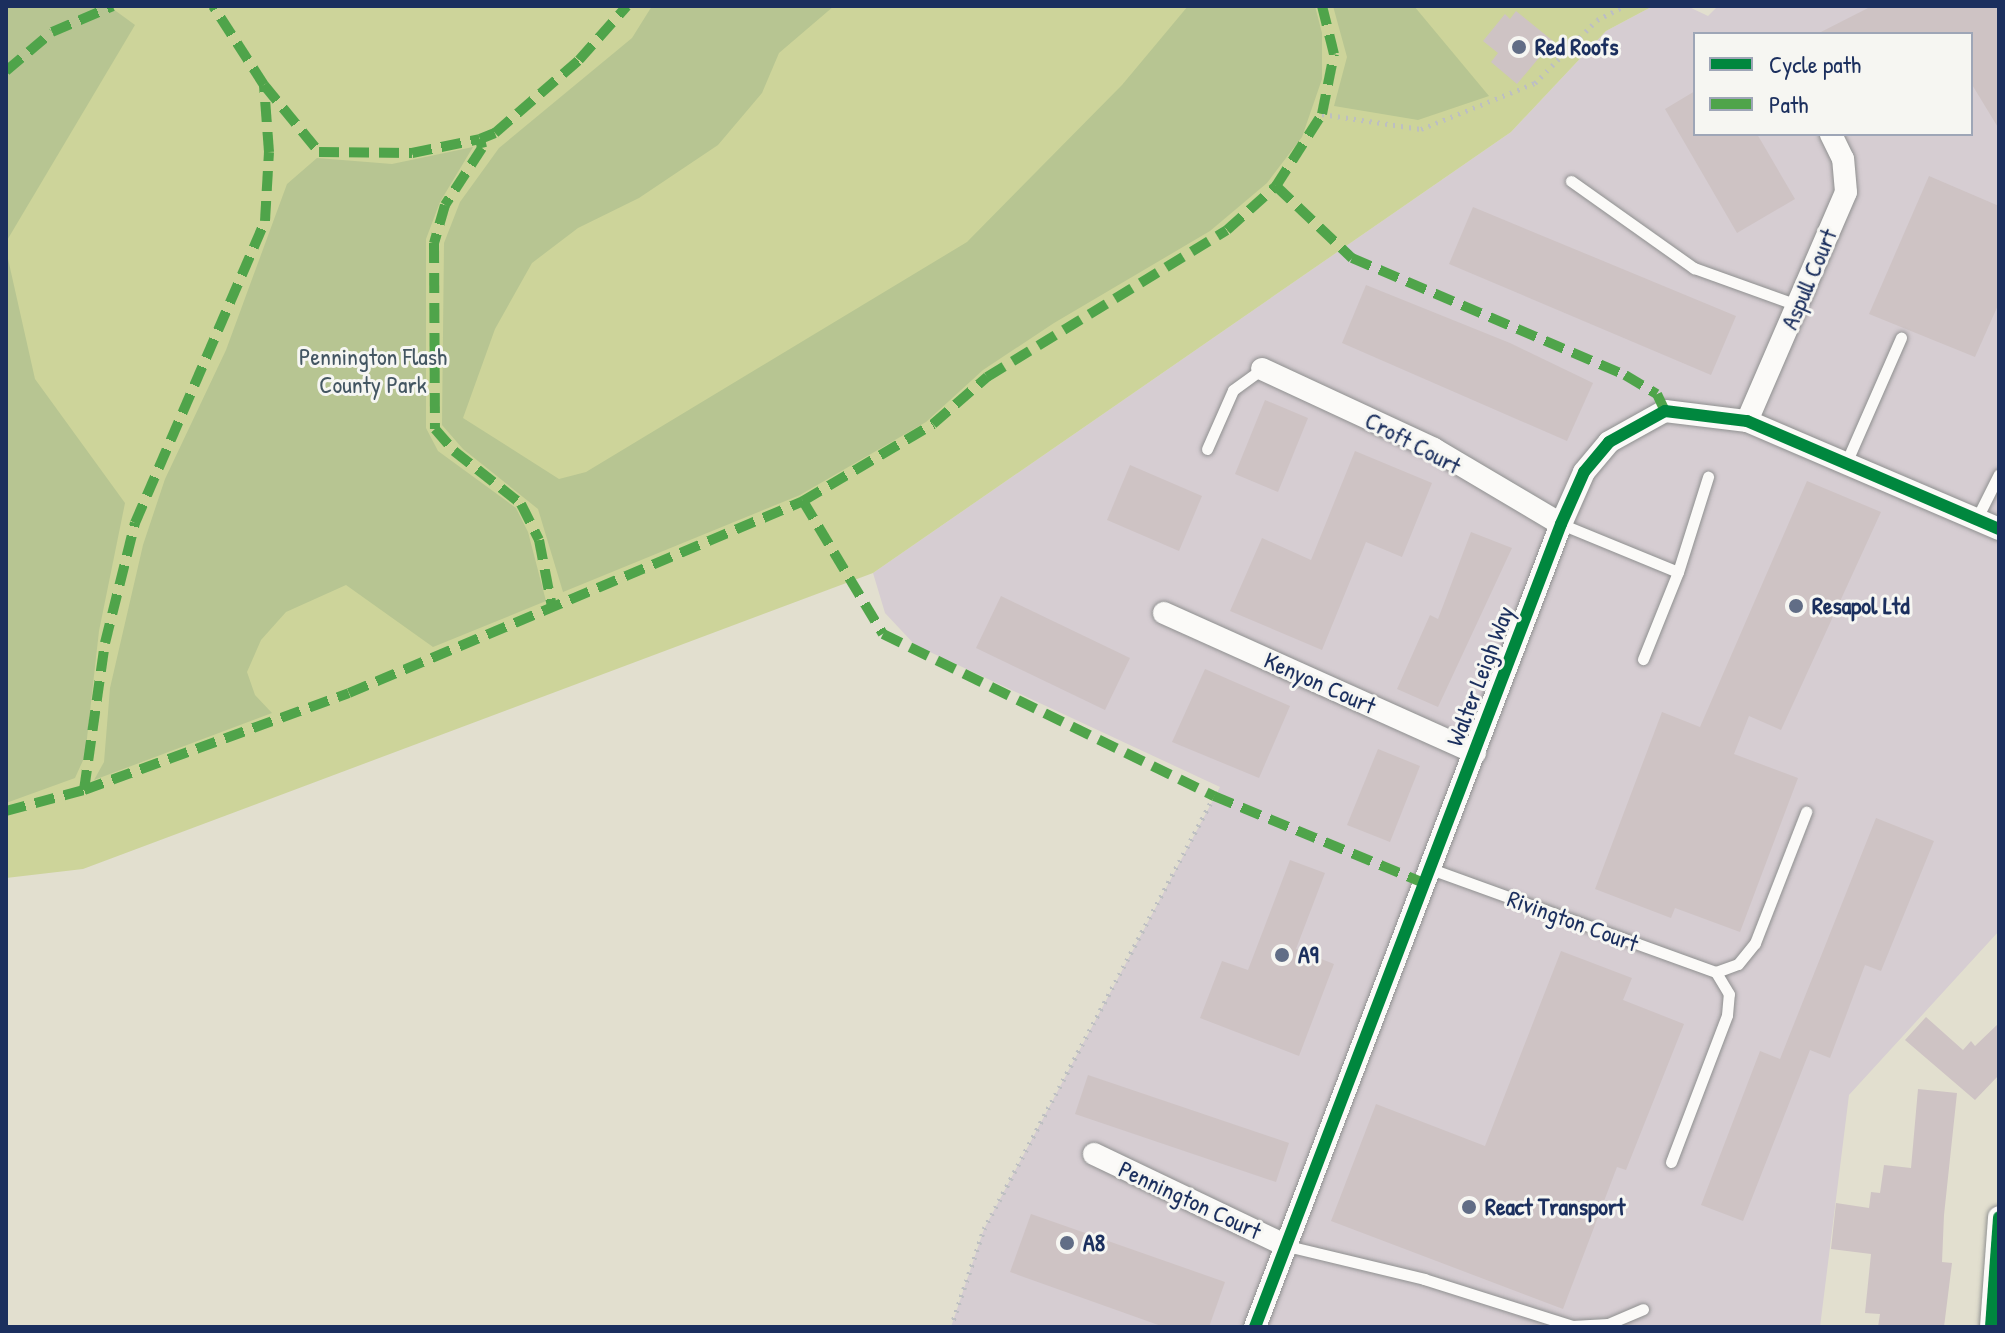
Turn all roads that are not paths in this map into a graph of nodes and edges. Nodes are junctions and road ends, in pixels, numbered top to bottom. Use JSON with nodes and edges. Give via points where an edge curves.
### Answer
{"nodes":[{"id":1,"x":1832,"y":136,"type":"edge"},
{"id":2,"x":1571,"y":181,"type":"dead end"},
{"id":3,"x":1797,"y":305,"type":"junction"},
{"id":4,"x":1901,"y":338,"type":"dead end"},
{"id":5,"x":1262,"y":369,"type":"joint"},
{"id":6,"x":1747,"y":421,"type":"junction"},
{"id":7,"x":1207,"y":449,"type":"dead end"},
{"id":8,"x":1846,"y":463,"type":"junction"},
{"id":9,"x":1999,"y":474,"type":"edge"},
{"id":10,"x":1708,"y":477,"type":"dead end"},
{"id":11,"x":1976,"y":520,"type":"junction"},
{"id":12,"x":1561,"y":524,"type":"junction"},
{"id":13,"x":1999,"y":529,"type":"edge"},
{"id":14,"x":1678,"y":572,"type":"junction"},
{"id":15,"x":1164,"y":613,"type":"dead end"},
{"id":16,"x":1643,"y":659,"type":"dead end"},
{"id":17,"x":1475,"y":753,"type":"junction"},
{"id":18,"x":1806,"y":812,"type":"dead end"},
{"id":19,"x":1431,"y":869,"type":"junction"},
{"id":20,"x":1716,"y":972,"type":"junction"},
{"id":21,"x":1094,"y":1154,"type":"dead end"},
{"id":22,"x":1671,"y":1162,"type":"dead end"},
{"id":23,"x":1999,"y":1217,"type":"edge"},
{"id":24,"x":1287,"y":1246,"type":"junction"},
{"id":25,"x":1643,"y":1309,"type":"dead end"},
{"id":26,"x":1994,"y":1316,"type":"edge"},
{"id":27,"x":1255,"y":1327,"type":"edge"}],
"edges":[{"from":1,"to":3,"type":"street","name":"Aspull Court","via":[[1843,159],[1846,192]]},
{"from":2,"to":3,"type":"lane","via":[[1694,268]]},
{"from":3,"to":6,"type":"street","name":"Aspull Court"},
{"from":4,"to":8,"type":"lane"},
{"from":5,"to":7,"type":"lane","via":[[1233,390]]},
{"from":5,"to":12,"type":"street","name":"Croft Court","via":[[1434,449]]},
{"from":6,"to":8,"type":"street","name":"Walter Leigh Way"},
{"from":6,"to":12,"type":"street","name":"Walter Leigh Way","via":[[1665,411],[1636,424],[1609,442],[1584,472]]},
{"from":8,"to":11,"type":"street","name":"Walter Leigh Way"},
{"from":9,"to":11,"type":"lane"},
{"from":10,"to":14,"type":"lane"},
{"from":11,"to":13,"type":"street","name":"Walter Leigh Way"},
{"from":12,"to":14,"type":"lane"},
{"from":12,"to":17,"type":"street","name":"Walter Leigh Way"},
{"from":14,"to":16,"type":"lane"},
{"from":15,"to":17,"type":"street","name":"Kenyon Court"},
{"from":17,"to":19,"type":"street","name":"Walter Leigh Way"},
{"from":18,"to":20,"type":"lane","via":[[1755,943],[1738,964]]},
{"from":19,"to":20,"type":"lane","name":"Rivington Court"},
{"from":19,"to":24,"type":"street","name":"Walter Leigh Way"},
{"from":20,"to":22,"type":"lane","via":[[1729,994],[1727,1015]]},
{"from":21,"to":24,"type":"street","name":"Pennington Court"},
{"from":23,"to":26,"type":"street"},
{"from":24,"to":25,"type":"lane","via":[[1424,1279],[1572,1326],[1608,1324]]},
{"from":24,"to":27,"type":"street","name":"Walter Leigh Way"}]}
